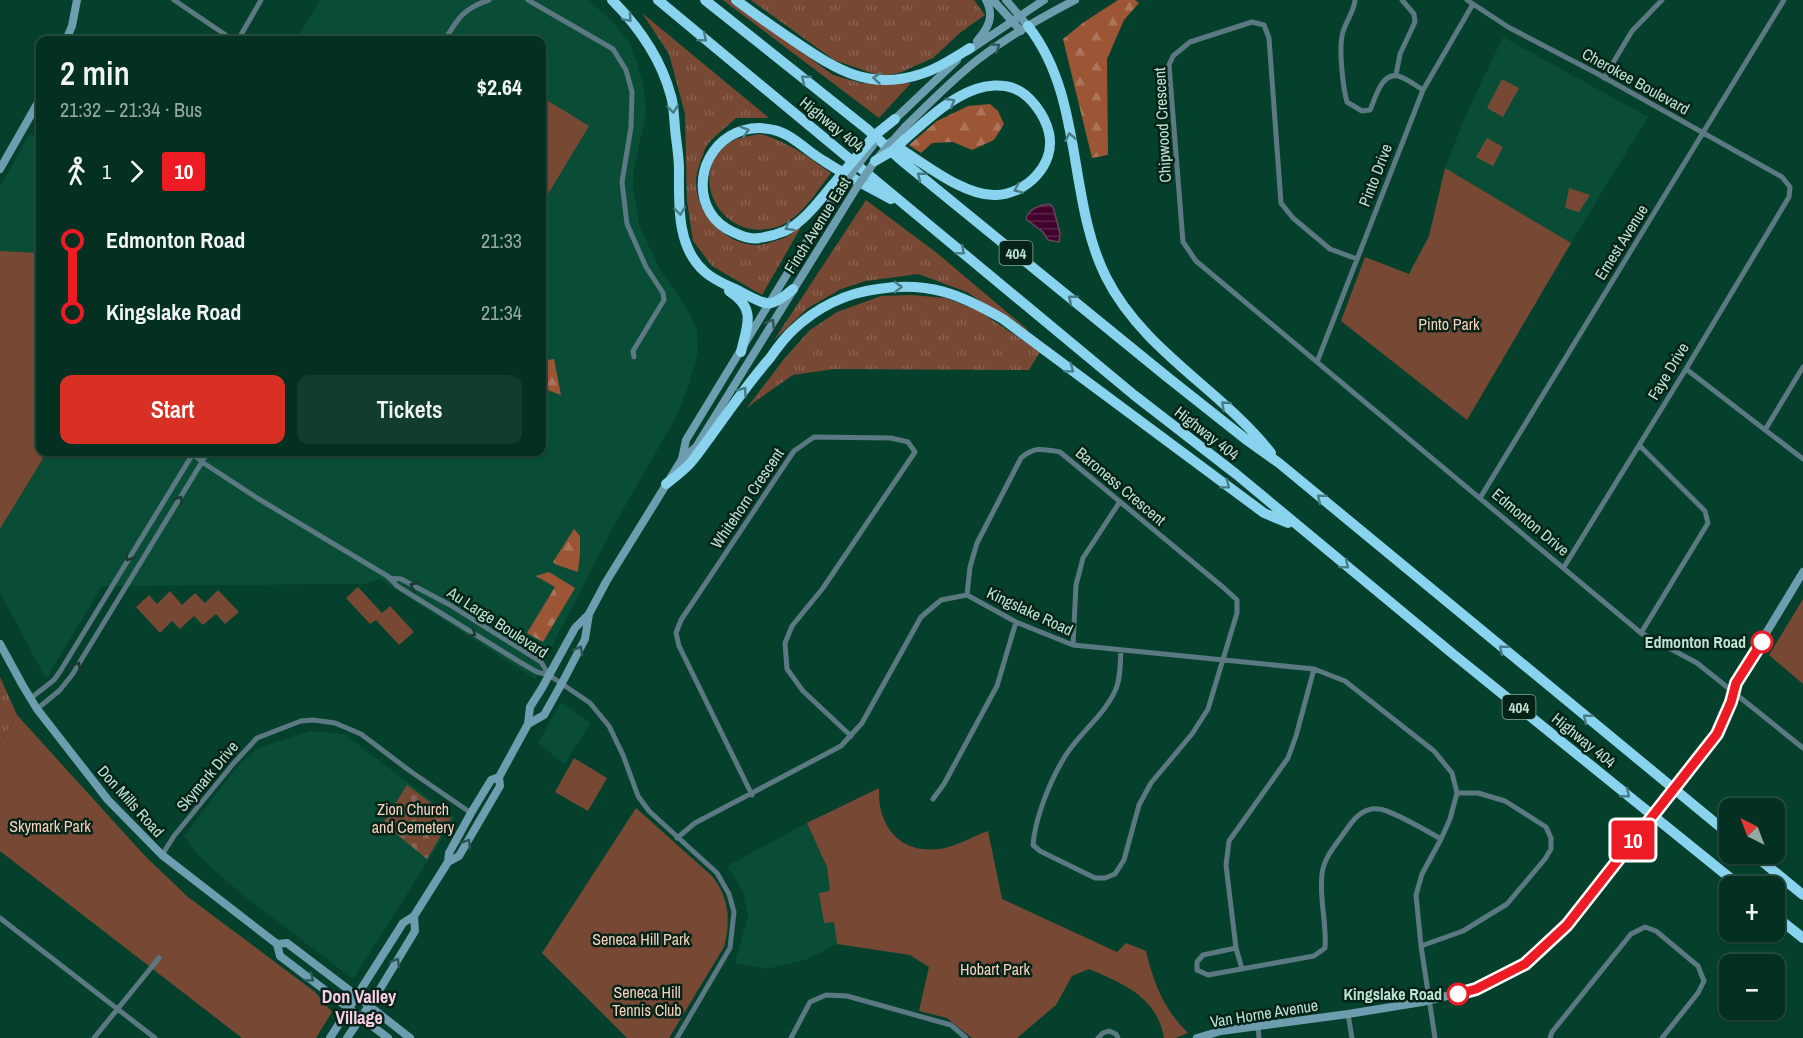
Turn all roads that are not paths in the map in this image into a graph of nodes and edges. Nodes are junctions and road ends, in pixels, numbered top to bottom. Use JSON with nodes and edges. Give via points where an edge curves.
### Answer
{"nodes":[{"id":1,"x":77,"y":0,"type":"edge"},
{"id":2,"x":174,"y":0,"type":"edge"},
{"id":3,"x":261,"y":0,"type":"edge"},
{"id":4,"x":489,"y":0,"type":"edge"},
{"id":5,"x":528,"y":0,"type":"edge"},
{"id":6,"x":612,"y":0,"type":"edge"},
{"id":7,"x":658,"y":0,"type":"edge"},
{"id":8,"x":705,"y":0,"type":"edge"},
{"id":9,"x":736,"y":0,"type":"edge"},
{"id":10,"x":986,"y":0,"type":"edge"},
{"id":11,"x":993,"y":0,"type":"edge"},
{"id":12,"x":1006,"y":0,"type":"edge"},
{"id":13,"x":1044,"y":0,"type":"edge"},
{"id":14,"x":1075,"y":0,"type":"edge"},
{"id":15,"x":1355,"y":0,"type":"edge"},
{"id":16,"x":1402,"y":0,"type":"edge"},
{"id":17,"x":1467,"y":0,"type":"edge"},
{"id":18,"x":1662,"y":0,"type":"edge"},
{"id":19,"x":1784,"y":0,"type":"edge"},
{"id":20,"x":1473,"y":4,"type":"junction"},
{"id":21,"x":1020,"y":15,"type":"junction"},
{"id":22,"x":1012,"y":21,"type":"junction"},
{"id":23,"x":1025,"y":29,"type":"junction"},
{"id":24,"x":68,"y":36,"type":"edge"},
{"id":25,"x":227,"y":36,"type":"edge"},
{"id":26,"x":240,"y":36,"type":"edge"},
{"id":27,"x":447,"y":36,"type":"edge"},
{"id":28,"x":970,"y":48,"type":"junction"},
{"id":29,"x":1396,"y":75,"type":"junction"},
{"id":30,"x":1604,"y":78,"type":"junction"},
{"id":31,"x":1423,"y":90,"type":"junction"},
{"id":32,"x":36,"y":106,"type":"edge"},
{"id":33,"x":895,"y":118,"type":"joint"},
{"id":34,"x":867,"y":129,"type":"junction"},
{"id":35,"x":1704,"y":133,"type":"junction"},
{"id":36,"x":875,"y":161,"type":"junction"},
{"id":37,"x":0,"y":169,"type":"edge"},
{"id":38,"x":1790,"y":187,"type":"joint"},
{"id":39,"x":834,"y":189,"type":"junction"},
{"id":40,"x":917,"y":213,"type":"junction"},
{"id":41,"x":1357,"y":259,"type":"junction"},
{"id":42,"x":715,"y":279,"type":"junction"},
{"id":43,"x":793,"y":289,"type":"junction"},
{"id":44,"x":770,"y":304,"type":"junction"},
{"id":45,"x":741,"y":352,"type":"junction"},
{"id":46,"x":634,"y":357,"type":"dead end"},
{"id":47,"x":1317,"y":362,"type":"junction"},
{"id":48,"x":1803,"y":367,"type":"edge"},
{"id":49,"x":1686,"y":369,"type":"junction"},
{"id":50,"x":1766,"y":430,"type":"junction"},
{"id":51,"x":1639,"y":445,"type":"junction"},
{"id":52,"x":191,"y":456,"type":"edge"},
{"id":53,"x":197,"y":456,"type":"edge"},
{"id":54,"x":206,"y":456,"type":"edge"},
{"id":55,"x":682,"y":459,"type":"junction"},
{"id":56,"x":1803,"y":459,"type":"edge"},
{"id":57,"x":202,"y":462,"type":"junction"},
{"id":58,"x":1279,"y":463,"type":"junction"},
{"id":59,"x":666,"y":484,"type":"junction"},
{"id":60,"x":1480,"y":498,"type":"junction"},
{"id":61,"x":1119,"y":503,"type":"junction"},
{"id":62,"x":1299,"y":528,"type":"junction"},
{"id":63,"x":1564,"y":567,"type":"junction"},
{"id":64,"x":1803,"y":572,"type":"edge"},
{"id":65,"x":389,"y":578,"type":"junction"},
{"id":66,"x":967,"y":595,"type":"junction"},
{"id":67,"x":589,"y":614,"type":"junction"},
{"id":68,"x":1016,"y":622,"type":"junction"},
{"id":69,"x":1641,"y":633,"type":"junction"},
{"id":70,"x":0,"y":644,"type":"edge"},
{"id":71,"x":1073,"y":645,"type":"junction"},
{"id":72,"x":1121,"y":650,"type":"junction"},
{"id":73,"x":1224,"y":660,"type":"junction"},
{"id":74,"x":1314,"y":669,"type":"junction"},
{"id":75,"x":549,"y":675,"type":"junction"},
{"id":76,"x":562,"y":683,"type":"junction"},
{"id":77,"x":1734,"y":692,"type":"junction"},
{"id":78,"x":31,"y":698,"type":"junction"},
{"id":79,"x":38,"y":708,"type":"junction"},
{"id":80,"x":528,"y":724,"type":"junction"},
{"id":81,"x":851,"y":736,"type":"junction"},
{"id":82,"x":1803,"y":748,"type":"edge"},
{"id":83,"x":499,"y":777,"type":"junction"},
{"id":84,"x":1457,"y":793,"type":"junction"},
{"id":85,"x":752,"y":795,"type":"junction"},
{"id":86,"x":933,"y":799,"type":"dead end"},
{"id":87,"x":471,"y":813,"type":"junction"},
{"id":88,"x":1719,"y":825,"type":"edge"},
{"id":89,"x":677,"y":838,"type":"junction"},
{"id":90,"x":1441,"y":839,"type":"junction"},
{"id":91,"x":162,"y":855,"type":"junction"},
{"id":92,"x":448,"y":862,"type":"junction"},
{"id":93,"x":1765,"y":864,"type":"edge"},
{"id":94,"x":1728,"y":876,"type":"edge"},
{"id":95,"x":1803,"y":895,"type":"edge"},
{"id":96,"x":414,"y":916,"type":"junction"},
{"id":97,"x":0,"y":918,"type":"edge"},
{"id":98,"x":1785,"y":924,"type":"edge"},
{"id":99,"x":1803,"y":938,"type":"edge"},
{"id":100,"x":278,"y":944,"type":"junction"},
{"id":101,"x":1421,"y":945,"type":"junction"},
{"id":102,"x":1236,"y":948,"type":"junction"},
{"id":103,"x":159,"y":958,"type":"dead end"},
{"id":104,"x":1242,"y":969,"type":"junction"},
{"id":105,"x":357,"y":996,"type":"junction"},
{"id":106,"x":1429,"y":1000,"type":"junction"},
{"id":107,"x":369,"y":1006,"type":"junction"},
{"id":108,"x":350,"y":1008,"type":"junction"},
{"id":109,"x":117,"y":1010,"type":"junction"},
{"id":110,"x":1348,"y":1014,"type":"junction"},
{"id":111,"x":361,"y":1017,"type":"junction"},
{"id":112,"x":1258,"y":1027,"type":"junction"},
{"id":113,"x":94,"y":1038,"type":"edge"},
{"id":114,"x":155,"y":1038,"type":"edge"},
{"id":115,"x":330,"y":1038,"type":"edge"},
{"id":116,"x":347,"y":1038,"type":"edge"},
{"id":117,"x":388,"y":1038,"type":"edge"},
{"id":118,"x":410,"y":1038,"type":"edge"},
{"id":119,"x":677,"y":1038,"type":"edge"},
{"id":120,"x":791,"y":1038,"type":"edge"},
{"id":121,"x":966,"y":1038,"type":"edge"},
{"id":122,"x":1098,"y":1038,"type":"edge"},
{"id":123,"x":1118,"y":1038,"type":"edge"},
{"id":124,"x":1197,"y":1038,"type":"edge"},
{"id":125,"x":1259,"y":1038,"type":"edge"},
{"id":126,"x":1352,"y":1038,"type":"edge"},
{"id":127,"x":1435,"y":1038,"type":"edge"},
{"id":128,"x":1550,"y":1038,"type":"edge"},
{"id":129,"x":1662,"y":1038,"type":"edge"}],
"edges":[{"from":1,"to":24,"type":"main road"},
{"from":2,"to":25,"type":"street"},
{"from":3,"to":26,"type":"street"},
{"from":4,"to":27,"type":"street","via":[[465,11]]},
{"from":5,"to":46,"type":"street","via":[[613,49],[626,70],[632,92],[622,182],[627,224],[664,300],[637,342]]},
{"from":6,"to":42,"type":"highway","one_way":true,"via":[[644,36],[660,65],[672,98],[682,228],[697,262]]},
{"from":7,"to":40,"type":"highway","name":"Highway 404","number":"404","one_way":true},
{"from":34,"to":8,"type":"highway","name":"Highway 404","number":"404","one_way":true},
{"from":28,"to":9,"type":"highway","one_way":true,"via":[[915,76],[880,80],[856,76],[820,59]]},
{"from":10,"to":28,"type":"main road","via":[[990,21]]},
{"from":11,"to":22,"type":"main road"},
{"from":12,"to":21,"type":"main road"},
{"from":13,"to":21,"type":"main road"},
{"from":14,"to":23,"type":"main road","name":"Finch Avenue East"},
{"from":15,"to":29,"type":"street","via":[[1341,42],[1347,102],[1364,112],[1370,110],[1383,81]]},
{"from":16,"to":29,"type":"street","via":[[1414,14],[1415,22],[1400,54]]},
{"from":17,"to":20,"type":"street","name":"Cherokee Boulevard"},
{"from":18,"to":30,"type":"street","via":[[1632,31]]},
{"from":19,"to":35,"type":"street","name":"Ernest Avenue"},
{"from":20,"to":30,"type":"street","name":"Cherokee Boulevard"},
{"from":20,"to":31,"type":"street","name":"Pinto Drive"},
{"from":21,"to":22,"type":"main road"},
{"from":21,"to":23,"type":"main road"},
{"from":22,"to":23,"type":"main road"},
{"from":22,"to":28,"type":"main road"},
{"from":36,"to":23,"type":"main road","name":"Finch Avenue East","one_way":true,"bridge":true,"via":[[965,70]]},
{"from":58,"to":23,"type":"highway","one_way":true,"via":[[1253,431],[1146,332],[1107,278],[1090,236],[1056,75],[1042,46]]},
{"from":28,"to":33,"type":"main road"},
{"from":29,"to":31,"type":"street"},
{"from":30,"to":35,"type":"street","name":"Cherokee Boulevard"},
{"from":31,"to":41,"type":"street","name":"Pinto Drive"},
{"from":32,"to":37,"type":"main road"},
{"from":33,"to":39,"type":"highway","bridge":true,"via":[[875,135]]},
{"from":36,"to":34,"type":"highway","one_way":true,"bridge":true,"via":[[894,150],[905,139],[924,122],[953,100],[991,86],[1012,88],[1030,99],[1044,118],[1049,135],[1041,170],[1029,184],[995,195],[974,192],[946,179],[910,154]]},
{"from":58,"to":34,"type":"highway","name":"Highway 404","number":"404","one_way":true,"via":[[1166,376]]},
{"from":35,"to":38,"type":"street","name":"Cherokee Boulevard","via":[[1782,177]]},
{"from":35,"to":60,"type":"street","name":"Ernest Avenue"},
{"from":36,"to":43,"type":"main road","name":"Finch Avenue East","bridge":true},
{"from":38,"to":49,"type":"street","name":"Faye Drive","via":[[1789,196]]},
{"from":39,"to":40,"type":"highway","one_way":true,"via":[[786,230],[758,239],[743,237],[715,220],[705,201],[703,169],[722,141],[741,130],[776,130]]},
{"from":39,"to":44,"type":"main road","name":"Finch Avenue East"},
{"from":40,"to":62,"type":"highway","name":"Highway 404","number":"404","one_way":true},
{"from":41,"to":47,"type":"street","name":"Pinto Drive"},
{"from":41,"to":47,"type":"street","name":"Chipwood Crescent","via":[[1330,249],[1281,203],[1269,38],[1264,25],[1252,22],[1190,42],[1173,56],[1169,65],[1183,242],[1196,261]]},
{"from":42,"to":44,"type":"highway"},
{"from":42,"to":45,"type":"highway","via":[[739,298],[748,313]]},
{"from":43,"to":44,"type":"highway"},
{"from":55,"to":43,"type":"main road","name":"Finch Avenue East","one_way":true,"via":[[696,447]]},
{"from":44,"to":45,"type":"main road","name":"Finch Avenue East"},
{"from":45,"to":55,"type":"main road","name":"Finch Avenue East","via":[[686,440]]},
{"from":47,"to":60,"type":"street","name":"Edmonton Drive"},
{"from":48,"to":50,"type":"street"},
{"from":49,"to":50,"type":"street"},
{"from":49,"to":51,"type":"street","name":"Faye Drive"},
{"from":50,"to":56,"type":"street"},
{"from":51,"to":63,"type":"street","name":"Faye Drive"},
{"from":51,"to":69,"type":"street","via":[[1705,511],[1708,523]]},
{"from":52,"to":78,"type":"street","one_way":true,"via":[[58,675]]},
{"from":53,"to":57,"type":"street","name":"Au Large Boulevard"},
{"from":54,"to":57,"type":"street"},
{"from":55,"to":59,"type":"main road","name":"Finch Avenue East"},
{"from":57,"to":65,"type":"street","name":"Au Large Boulevard"},
{"from":79,"to":57,"type":"street","one_way":true,"via":[[72,675]]},
{"from":88,"to":58,"type":"highway","name":"Highway 404","number":"404","one_way":true},
{"from":59,"to":62,"type":"highway","one_way":true,"via":[[693,460],[792,330],[844,297],[891,287],[922,287],[976,303],[1003,319],[1264,513]]},
{"from":59,"to":67,"type":"main road","name":"Finch Avenue East"},
{"from":60,"to":63,"type":"street","name":"Edmonton Drive"},
{"from":61,"to":66,"type":"street","name":"Baroness Crescent","via":[[1060,453],[1029,451],[1021,458],[977,543]]},
{"from":61,"to":71,"type":"street","via":[[1083,558],[1076,585]]},
{"from":61,"to":73,"type":"street","name":"Baroness Crescent","via":[[1237,600]]},
{"from":62,"to":94,"type":"highway","name":"Highway 404","number":"404","one_way":true},
{"from":63,"to":69,"type":"street","name":"Edmonton Drive"},
{"from":64,"to":77,"type":"main road","name":"Van Horne Avenue"},
{"from":65,"to":75,"type":"street","name":"Au Large Boulevard","one_way":true,"via":[[523,664]]},
{"from":75,"to":65,"type":"street","name":"Au Large Boulevard","one_way":true,"via":[[541,662],[450,605],[401,579]]},
{"from":66,"to":68,"type":"street","name":"Kingslake Road"},
{"from":66,"to":81,"type":"street","name":"Kingslake Road","via":[[941,600],[921,617]]},
{"from":67,"to":75,"type":"main road","name":"Finch Avenue East","via":[[575,628]]},
{"from":76,"to":67,"type":"main road","name":"Finch Avenue East","one_way":true,"via":[[585,639]]},
{"from":68,"to":71,"type":"street","name":"Kingslake Road"},
{"from":68,"to":86,"type":"street","via":[[997,686]]},
{"from":69,"to":77,"type":"street","name":"Edmonton Drive","via":[[1697,663]]},
{"from":70,"to":78,"type":"main road","name":"Don Mills Road"},
{"from":71,"to":72,"type":"street","name":"Kingslake Road"},
{"from":72,"to":73,"type":"street","name":"Kingslake Road"},
{"from":72,"to":73,"type":"street","via":[[1115,691],[1064,756],[1034,833],[1033,845],[1040,851],[1095,878],[1115,874],[1124,860],[1139,805],[1151,783],[1208,709]]},
{"from":73,"to":74,"type":"street","name":"Kingslake Road"},
{"from":74,"to":84,"type":"street","name":"Kingslake Road","via":[[1345,681],[1434,751],[1452,773]]},
{"from":74,"to":102,"type":"street","via":[[1288,758],[1229,841],[1226,864]]},
{"from":75,"to":76,"type":"street"},
{"from":75,"to":80,"type":"main road","name":"Finch Avenue East","via":[[530,707]]},
{"from":76,"to":80,"type":"main road","name":"Finch Avenue East","via":[[544,715]]},
{"from":76,"to":89,"type":"street","via":[[590,702],[609,726],[638,796]]},
{"from":77,"to":82,"type":"street"},
{"from":77,"to":106,"type":"main road","name":"Van Horne Avenue","bridge":true,"via":[[1717,734],[1567,925],[1525,964],[1476,989]]},
{"from":78,"to":79,"type":"main road","name":"Don Mills Road"},
{"from":79,"to":91,"type":"main road","name":"Don Mills Road","via":[[108,800]]},
{"from":80,"to":83,"type":"main road","name":"Finch Avenue East"},
{"from":81,"to":85,"type":"street","name":"Kingslake Road","via":[[841,746]]},
{"from":81,"to":85,"type":"street","name":"Whitehorn Crescent","via":[[802,691],[787,669],[785,643],[792,626],[823,588],[915,452],[908,442],[891,438],[814,437],[794,451],[676,633],[678,646]]},
{"from":83,"to":87,"type":"main road","name":"Finch Avenue East","via":[[491,780]]},
{"from":92,"to":83,"type":"main road","name":"Finch Avenue East","one_way":true,"via":[[459,856],[475,831],[500,786]]},
{"from":84,"to":90,"type":"street"},
{"from":84,"to":101,"type":"street","via":[[1478,793],[1505,801],[1546,827],[1551,849],[1507,904],[1463,931]]},
{"from":85,"to":89,"type":"street","name":"Kingslake Road","via":[[695,824]]},
{"from":87,"to":91,"type":"street","name":"Skymark Drive","via":[[361,734],[335,723],[301,721],[257,738]]},
{"from":87,"to":92,"type":"main road","name":"Finch Avenue East","via":[[448,853]]},
{"from":89,"to":119,"type":"street","via":[[717,873],[734,912],[730,948]]},
{"from":90,"to":101,"type":"street","via":[[1422,874],[1416,895]]},
{"from":90,"to":104,"type":"street","via":[[1381,809],[1368,809],[1354,819],[1329,854],[1322,873],[1325,948],[1314,956]]},
{"from":91,"to":100,"type":"main road","name":"Don Mills Road"},
{"from":92,"to":96,"type":"main road","name":"Finch Avenue East"},
{"from":93,"to":95,"type":"highway"},
{"from":96,"to":105,"type":"main road","name":"Finch Avenue East","via":[[403,923]]},
{"from":107,"to":96,"type":"main road","name":"Finch Avenue East","one_way":true,"via":[[415,932]]},
{"from":97,"to":109,"type":"street"},
{"from":98,"to":99,"type":"highway"},
{"from":100,"to":105,"type":"main road","name":"Don Mills Road","via":[[287,943]]},
{"from":100,"to":108,"type":"main road","name":"Don Mills Road","one_way":true,"via":[[280,956]]},
{"from":101,"to":106,"type":"street"},
{"from":102,"to":104,"type":"street"},
{"from":102,"to":104,"type":"street","via":[[1203,955],[1197,970],[1208,975]]},
{"from":103,"to":109,"type":"street"},
{"from":105,"to":107,"type":"main road","name":"Don Mills Road"},
{"from":105,"to":108,"type":"main road","name":"Finch Avenue East"},
{"from":106,"to":110,"type":"main road","name":"Van Horne Avenue"},
{"from":106,"to":127,"type":"street"},
{"from":107,"to":111,"type":"main road","name":"Finch Avenue East"},
{"from":107,"to":118,"type":"main road","name":"Don Mills Road"},
{"from":108,"to":111,"type":"main road","name":"Don Mills Road"},
{"from":108,"to":115,"type":"main road","name":"Finch Avenue East"},
{"from":109,"to":113,"type":"street"},
{"from":109,"to":114,"type":"street"},
{"from":110,"to":112,"type":"main road","name":"Van Horne Avenue"},
{"from":110,"to":126,"type":"street"},
{"from":111,"to":116,"type":"main road","name":"Finch Avenue East"},
{"from":111,"to":117,"type":"main road","name":"Don Mills Road"},
{"from":112,"to":124,"type":"main road","name":"Van Horne Avenue"},
{"from":112,"to":125,"type":"street"},
{"from":120,"to":121,"type":"street","via":[[810,1002],[826,995],[847,996],[951,1025]]},
{"from":122,"to":123,"type":"street","via":[[1109,1031]]},
{"from":128,"to":129,"type":"street","via":[[1631,934],[1645,927],[1698,966],[1704,981]]}]}
